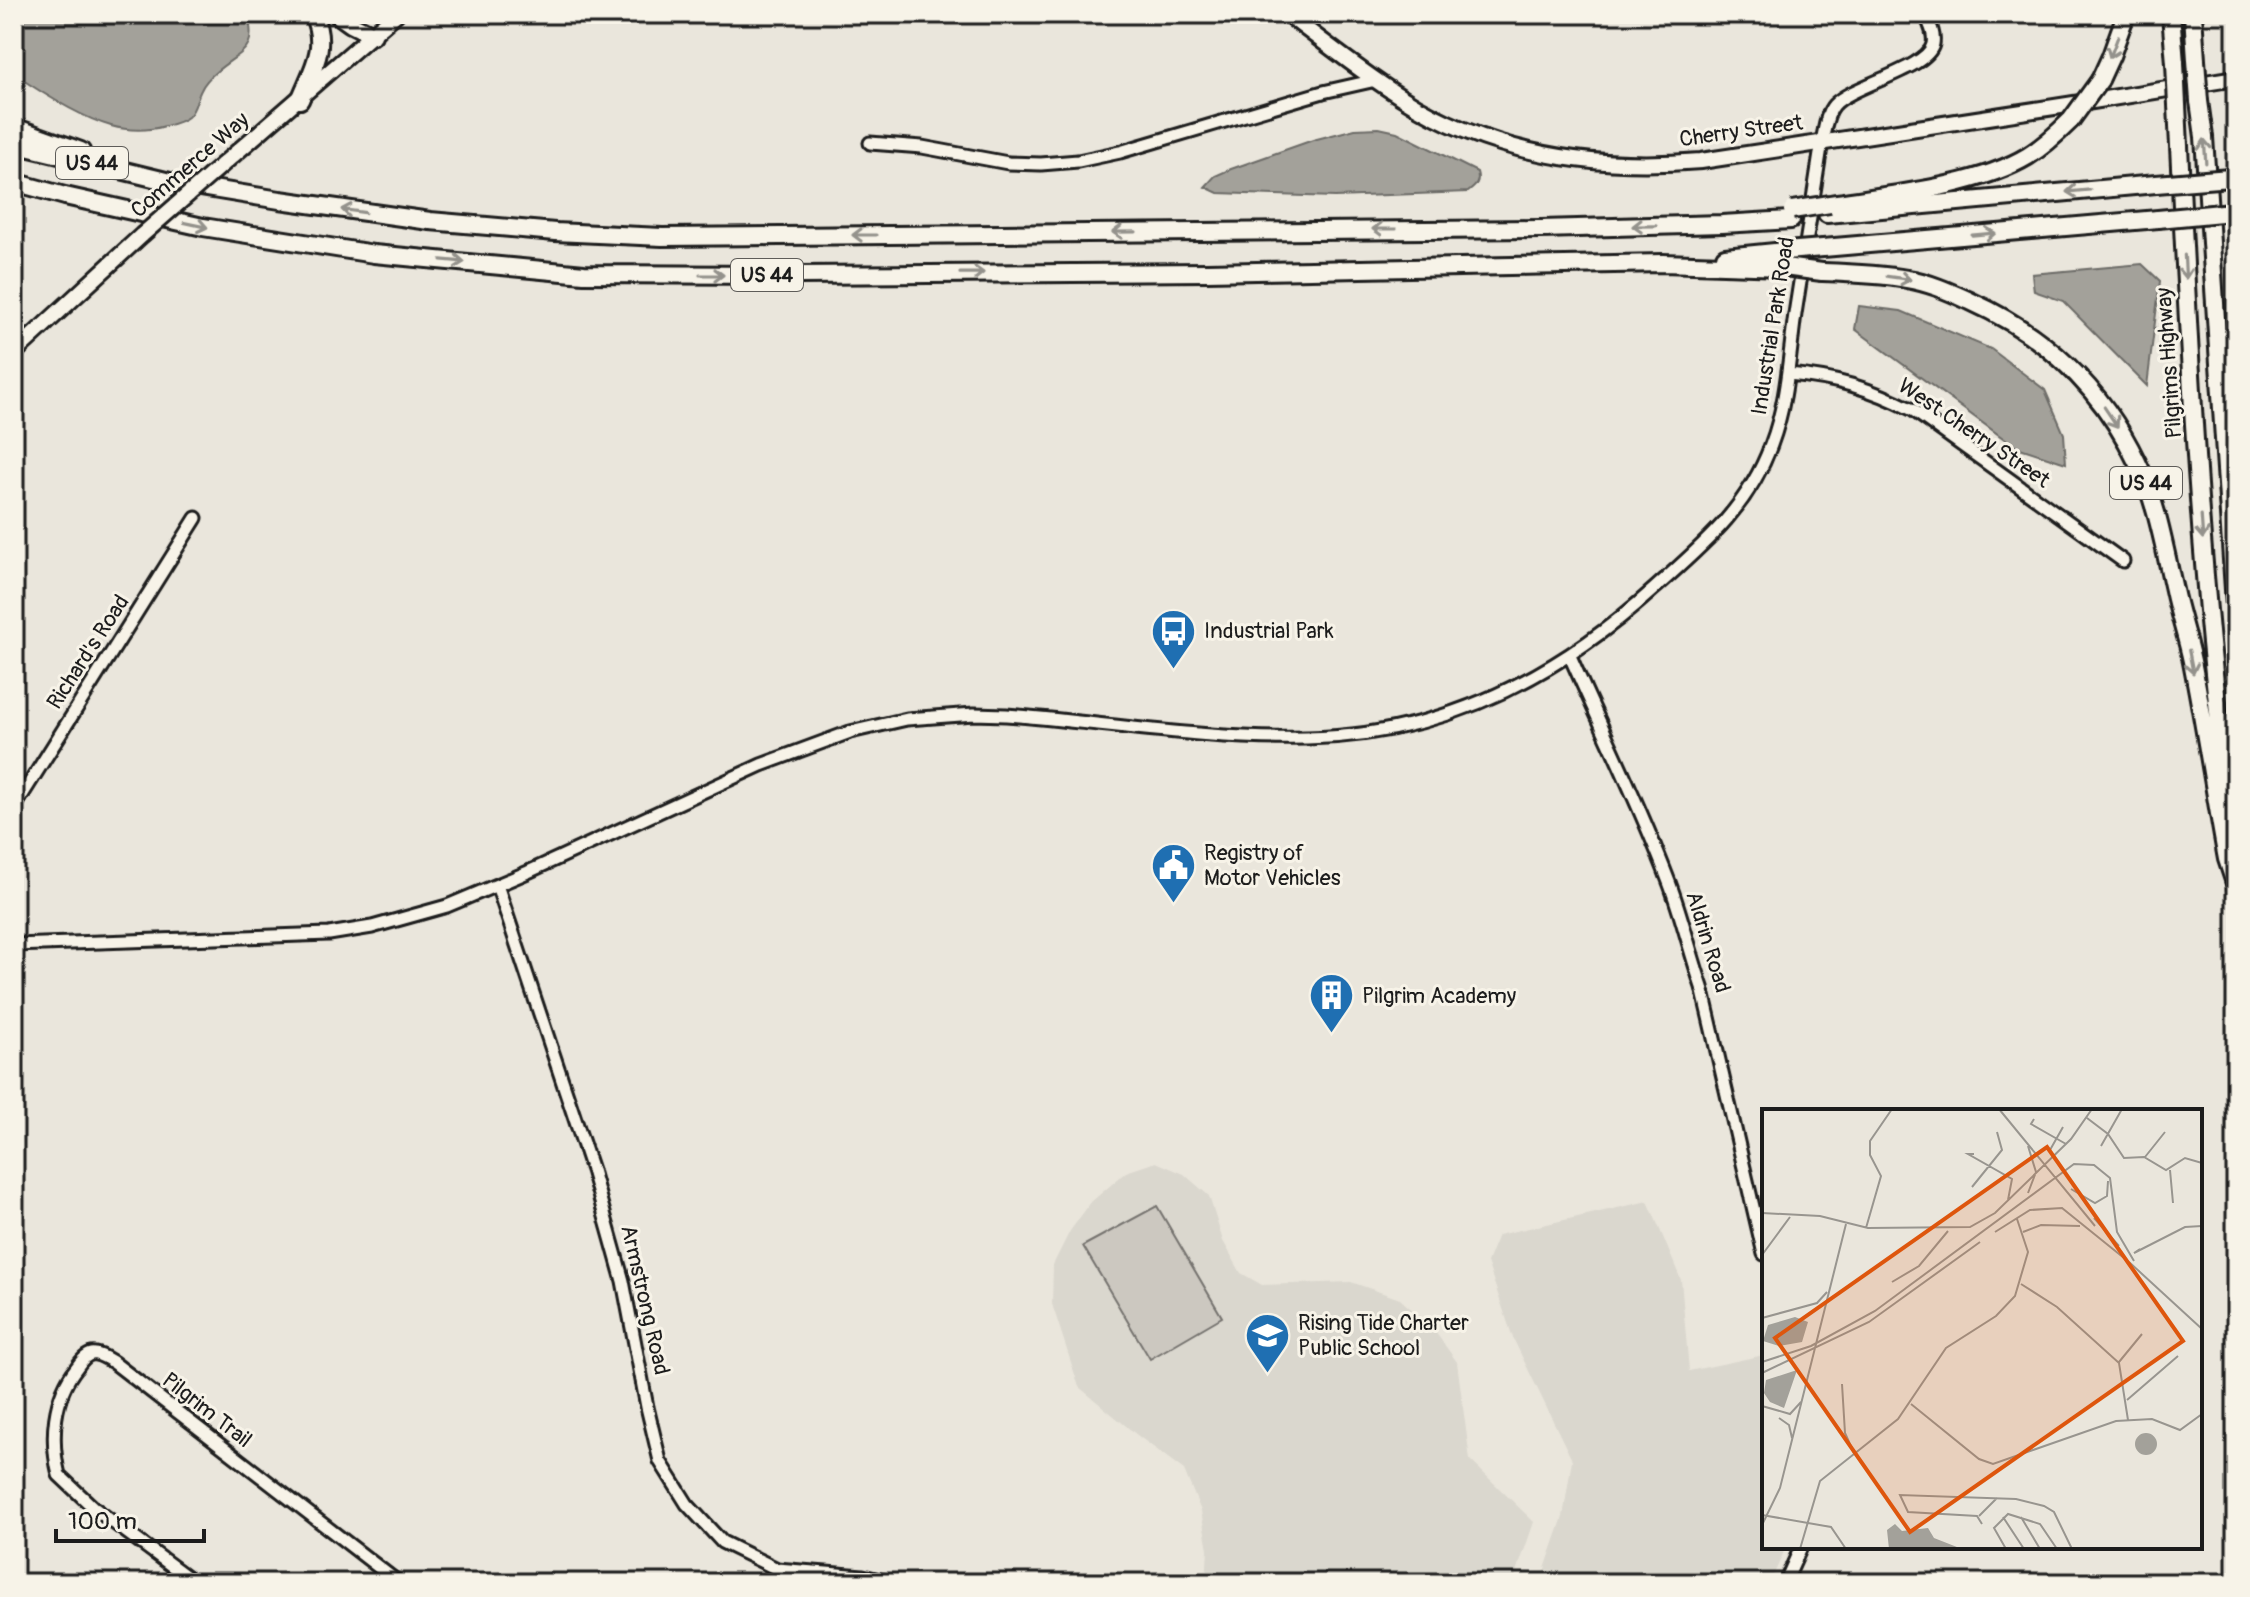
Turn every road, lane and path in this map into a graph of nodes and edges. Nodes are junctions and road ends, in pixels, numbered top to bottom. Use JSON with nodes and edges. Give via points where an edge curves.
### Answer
{"nodes":[{"id":1,"x":313,"y":14,"type":"edge"},
{"id":2,"x":337,"y":14,"type":"edge"},
{"id":3,"x":363,"y":14,"type":"edge"},
{"id":4,"x":396,"y":14,"type":"edge"},
{"id":5,"x":1287,"y":14,"type":"edge"},
{"id":6,"x":1925,"y":14,"type":"edge"},
{"id":7,"x":2126,"y":14,"type":"edge"},
{"id":8,"x":2171,"y":14,"type":"edge"},
{"id":9,"x":2193,"y":14,"type":"edge"},
{"id":10,"x":373,"y":35,"type":"junction"},
{"id":11,"x":2236,"y":78,"type":"edge"},
{"id":12,"x":1376,"y":80,"type":"junction"},
{"id":13,"x":300,"y":100,"type":"junction"},
{"id":14,"x":14,"y":127,"type":"edge"},
{"id":15,"x":1822,"y":141,"type":"junction"},
{"id":16,"x":870,"y":143,"type":"dead end"},
{"id":17,"x":14,"y":144,"type":"edge"},
{"id":18,"x":2233,"y":178,"type":"edge"},
{"id":19,"x":170,"y":182,"type":"junction"},
{"id":20,"x":14,"y":183,"type":"edge"},
{"id":21,"x":1829,"y":209,"type":"junction"},
{"id":22,"x":2234,"y":212,"type":"edge"},
{"id":23,"x":1785,"y":259,"type":"junction"},
{"id":24,"x":2216,"y":323,"type":"junction"},
{"id":25,"x":14,"y":353,"type":"edge"},
{"id":26,"x":1788,"y":374,"type":"junction"},
{"id":27,"x":2236,"y":409,"type":"edge"},
{"id":28,"x":196,"y":518,"type":"dead end"},
{"id":29,"x":2123,"y":561,"type":"dead end"},
{"id":30,"x":2236,"y":620,"type":"edge"},
{"id":31,"x":1570,"y":656,"type":"junction"},
{"id":32,"x":14,"y":808,"type":"edge"},
{"id":33,"x":2236,"y":852,"type":"edge"},
{"id":34,"x":497,"y":885,"type":"junction"},
{"id":35,"x":2236,"y":886,"type":"edge"},
{"id":36,"x":14,"y":945,"type":"edge"},
{"id":37,"x":1762,"y":1245,"type":"edge"},
{"id":38,"x":1800,"y":1549,"type":"edge"},
{"id":39,"x":195,"y":1583,"type":"edge"},
{"id":40,"x":399,"y":1583,"type":"edge"},
{"id":41,"x":892,"y":1583,"type":"edge"},
{"id":42,"x":1785,"y":1583,"type":"edge"}],
"edges":[{"from":1,"to":13,"type":"highway","via":[[321,44]]},
{"from":2,"to":10,"type":"highway"},
{"from":3,"to":10,"type":"highway"},
{"from":4,"to":10,"type":"main road","name":"Commerce Way"},
{"from":5,"to":12,"type":"main road","name":"Cherry Street"},
{"from":6,"to":15,"type":"street","name":"Industrial Park Road","via":[[1933,40],[1930,52],[1835,104]]},
{"from":7,"to":21,"type":"highway","one_way":true,"bridge":true,"via":[[2090,97],[2029,156],[1989,174]]},
{"from":8,"to":33,"type":"highway","name":"Pilgrims Highway","one_way":true,"bridge":true,"via":[[2208,621]]},
{"from":24,"to":9,"type":"highway","one_way":true,"bridge":true},
{"from":10,"to":13,"type":"main road","name":"Commerce Way"},
{"from":11,"to":15,"type":"main road","name":"Cherry Street"},
{"from":12,"to":15,"type":"main road","name":"Cherry Street","via":[[1481,135],[1532,152],[1590,162],[1701,161]]},
{"from":12,"to":16,"type":"street","via":[[1078,161],[1008,163]]},
{"from":13,"to":25,"type":"main road","name":"Commerce Way","bridge":true},
{"from":14,"to":19,"type":"highway"},
{"from":15,"to":26,"type":"street","name":"Industrial Park Road"},
{"from":17,"to":19,"type":"highway","number":"US 44"},
{"from":18,"to":21,"type":"highway","one_way":true,"bridge":true},
{"from":21,"to":19,"type":"highway","number":"US 44","one_way":true,"bridge":true,"via":[[1722,224],[1541,229],[662,237],[430,221]]},
{"from":20,"to":23,"type":"highway","number":"US 44","one_way":true,"via":[[203,227],[343,249],[584,274],[1192,272]]},
{"from":23,"to":22,"type":"highway","one_way":true,"bridge":true,"via":[[1823,248]]},
{"from":23,"to":35,"type":"highway","number":"US 44","one_way":true,"bridge":true,"via":[[1822,272],[1909,279],[1945,290],[2026,331],[2093,391],[2138,462],[2158,519]]},
{"from":24,"to":27,"type":"highway","via":[[2230,365]]},
{"from":24,"to":30,"type":"highway"},
{"from":26,"to":29,"type":"street","name":"West Cherry Street","via":[[1847,382],[1913,410]]},
{"from":26,"to":31,"type":"street","name":"Industrial Park Road","via":[[1779,423],[1761,470],[1738,506],[1633,609]]},
{"from":28,"to":32,"type":"street","name":"Richard's Road"},
{"from":31,"to":34,"type":"street","name":"Industrial Park Road","via":[[1464,708],[1408,725],[1346,735],[1257,738],[1006,715],[882,724],[790,752]]},
{"from":31,"to":37,"type":"street","name":"Aldrin Road","via":[[1683,919]]},
{"from":34,"to":36,"type":"street","name":"Industrial Park Road","via":[[447,906],[343,933]]},
{"from":34,"to":41,"type":"street","name":"Armstrong Road","via":[[596,1184],[623,1281],[660,1461],[687,1504],[722,1542],[777,1569]]},
{"from":38,"to":42,"type":"street"},
{"from":39,"to":40,"type":"street","name":"Pilgrim Trail","via":[[94,1508],[58,1472],[55,1429],[60,1396],[90,1354],[113,1362]]}]}
